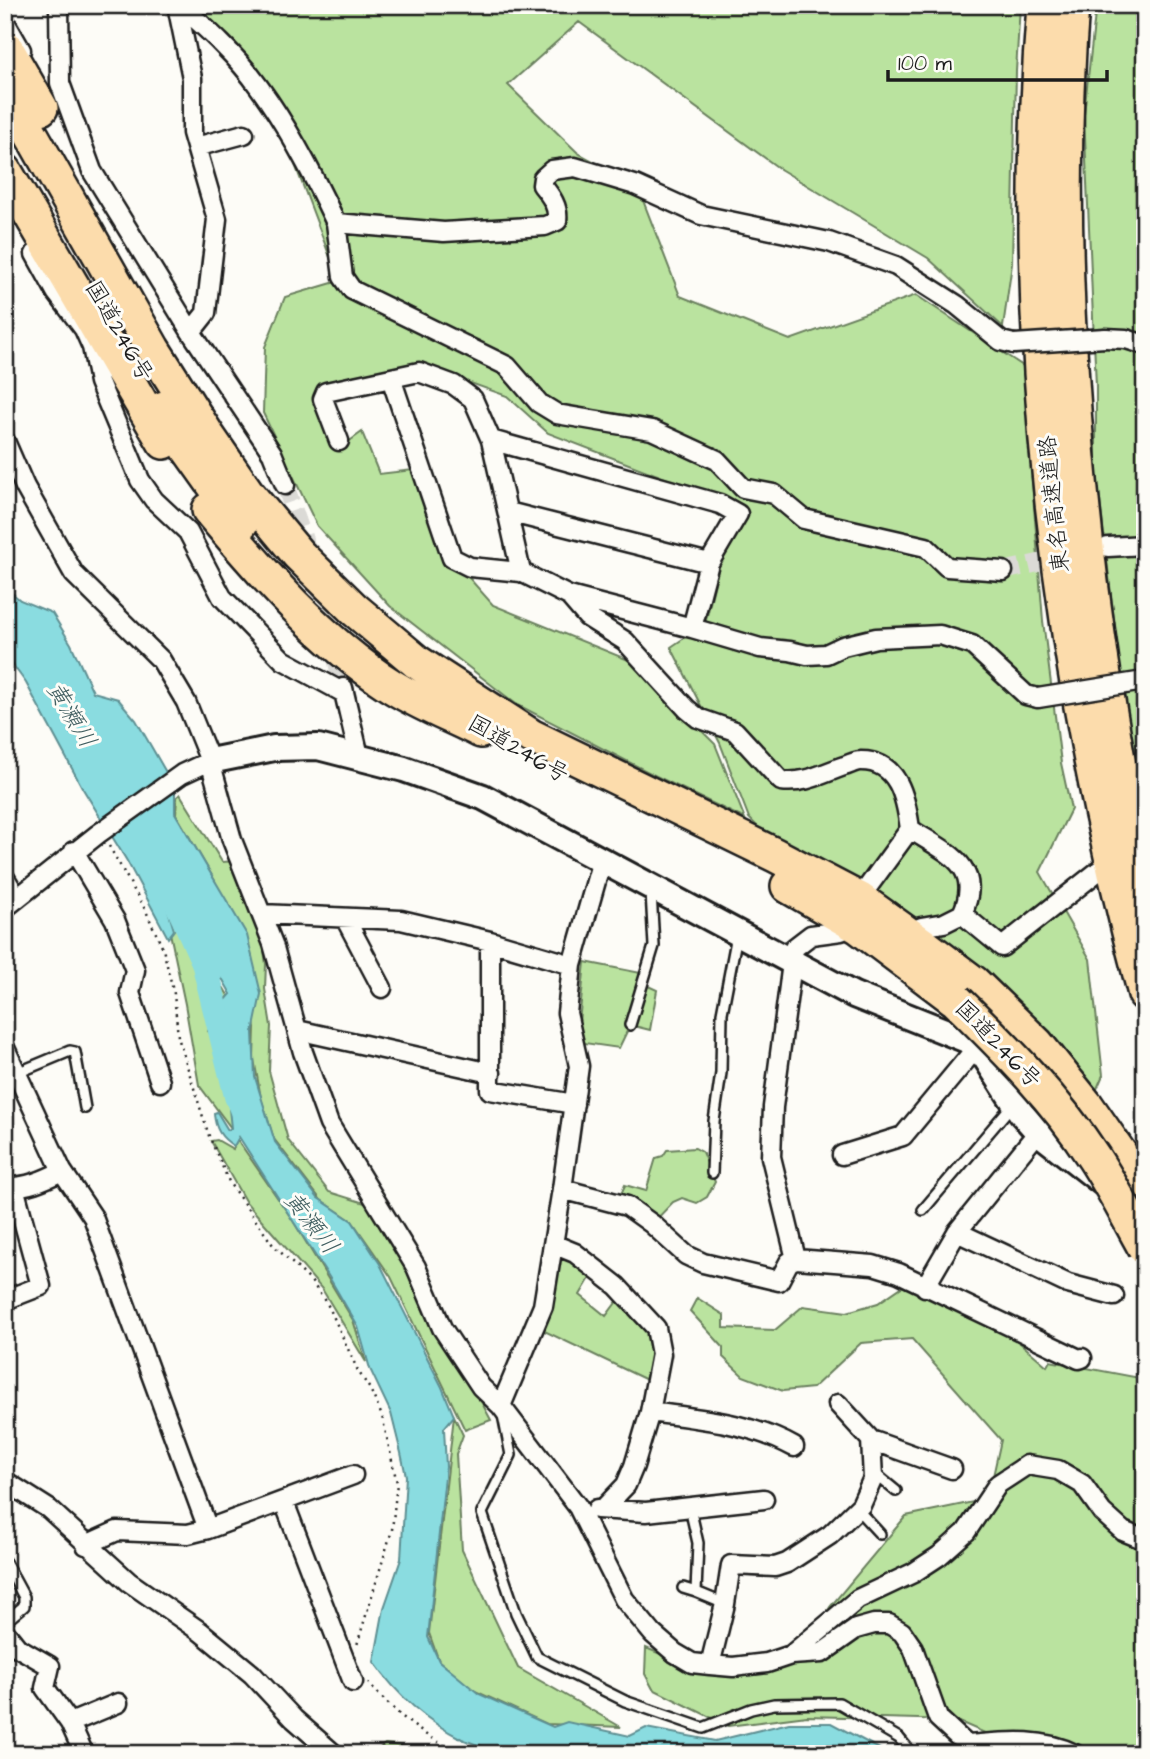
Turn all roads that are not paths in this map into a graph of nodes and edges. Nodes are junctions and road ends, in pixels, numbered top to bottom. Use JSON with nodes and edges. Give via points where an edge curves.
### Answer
{"nodes":[{"id":1,"x":60,"y":5,"type":"edge"},
{"id":2,"x":179,"y":5,"type":"edge"},
{"id":3,"x":1044,"y":5,"type":"edge"},
{"id":4,"x":1072,"y":5,"type":"edge"},
{"id":5,"x":5,"y":22,"type":"edge"},
{"id":6,"x":9,"y":61,"type":"edge"},
{"id":7,"x":5,"y":129,"type":"edge"},
{"id":8,"x":244,"y":134,"type":"dead end"},
{"id":9,"x":196,"y":147,"type":"junction"},
{"id":10,"x":5,"y":171,"type":"edge"},
{"id":11,"x":85,"y":173,"type":"junction"},
{"id":12,"x":28,"y":210,"type":"junction"},
{"id":13,"x":336,"y":223,"type":"junction"},
{"id":14,"x":191,"y":332,"type":"junction"},
{"id":15,"x":1145,"y":345,"type":"edge"},
{"id":16,"x":144,"y":355,"type":"junction"},
{"id":17,"x":391,"y":378,"type":"junction"},
{"id":18,"x":491,"y":440,"type":"junction"},
{"id":19,"x":5,"y":441,"type":"edge"},
{"id":20,"x":339,"y":441,"type":"dead end"},
{"id":21,"x":285,"y":485,"type":"tunnel mouth"},
{"id":22,"x":508,"y":512,"type":"junction"},
{"id":23,"x":1145,"y":545,"type":"edge"},
{"id":24,"x":1108,"y":547,"type":"dead end"},
{"id":25,"x":709,"y":563,"type":"junction"},
{"id":26,"x":1003,"y":571,"type":"tunnel mouth"},
{"id":27,"x":521,"y":572,"type":"junction"},
{"id":28,"x":569,"y":596,"type":"junction"},
{"id":29,"x":692,"y":628,"type":"junction"},
{"id":30,"x":1145,"y":681,"type":"edge"},
{"id":31,"x":481,"y":730,"type":"junction"},
{"id":32,"x":530,"y":734,"type":"junction"},
{"id":33,"x":359,"y":756,"type":"junction"},
{"id":34,"x":210,"y":761,"type":"junction"},
{"id":35,"x":910,"y":829,"type":"junction"},
{"id":36,"x":74,"y":852,"type":"junction"},
{"id":37,"x":602,"y":860,"type":"junction"},
{"id":38,"x":1106,"y":865,"type":"dead end"},
{"id":39,"x":5,"y":878,"type":"edge"},
{"id":40,"x":1145,"y":885,"type":"edge"},
{"id":41,"x":651,"y":887,"type":"junction"},
{"id":42,"x":859,"y":899,"type":"junction"},
{"id":43,"x":11,"y":903,"type":"edge"},
{"id":44,"x":261,"y":914,"type":"junction"},
{"id":45,"x":962,"y":914,"type":"junction"},
{"id":46,"x":345,"y":918,"type":"junction"},
{"id":47,"x":921,"y":927,"type":"dead end"},
{"id":48,"x":841,"y":931,"type":"dead end"},
{"id":49,"x":737,"y":933,"type":"junction"},
{"id":50,"x":490,"y":941,"type":"junction"},
{"id":51,"x":792,"y":963,"type":"junction"},
{"id":52,"x":572,"y":965,"type":"junction"},
{"id":53,"x":383,"y":988,"type":"dead end"},
{"id":54,"x":1145,"y":994,"type":"edge"},
{"id":55,"x":630,"y":1025,"type":"dead end"},
{"id":56,"x":297,"y":1030,"type":"junction"},
{"id":57,"x":5,"y":1048,"type":"edge"},
{"id":58,"x":976,"y":1048,"type":"junction"},
{"id":59,"x":17,"y":1073,"type":"junction"},
{"id":60,"x":491,"y":1073,"type":"junction"},
{"id":61,"x":160,"y":1082,"type":"dead end"},
{"id":62,"x":1015,"y":1103,"type":"junction"},
{"id":63,"x":574,"y":1104,"type":"junction"},
{"id":64,"x":85,"y":1108,"type":"dead end"},
{"id":65,"x":1038,"y":1132,"type":"junction"},
{"id":66,"x":842,"y":1154,"type":"dead end"},
{"id":67,"x":62,"y":1171,"type":"junction"},
{"id":68,"x":712,"y":1173,"type":"dead end"},
{"id":69,"x":10,"y":1187,"type":"edge"},
{"id":70,"x":562,"y":1189,"type":"junction"},
{"id":71,"x":1145,"y":1197,"type":"edge"},
{"id":72,"x":923,"y":1210,"type":"dead end"},
{"id":73,"x":1145,"y":1228,"type":"edge"},
{"id":74,"x":957,"y":1232,"type":"junction"},
{"id":75,"x":553,"y":1244,"type":"junction"},
{"id":76,"x":1145,"y":1248,"type":"edge"},
{"id":77,"x":796,"y":1259,"type":"junction"},
{"id":78,"x":925,"y":1287,"type":"junction"},
{"id":79,"x":1114,"y":1296,"type":"dead end"},
{"id":80,"x":5,"y":1300,"type":"edge"},
{"id":81,"x":1082,"y":1358,"type":"dead end"},
{"id":82,"x":838,"y":1404,"type":"dead end"},
{"id":83,"x":501,"y":1406,"type":"junction"},
{"id":84,"x":650,"y":1412,"type":"junction"},
{"id":85,"x":871,"y":1440,"type":"junction"},
{"id":86,"x":794,"y":1447,"type":"dead end"},
{"id":87,"x":952,"y":1469,"type":"dead end"},
{"id":88,"x":873,"y":1472,"type":"junction"},
{"id":89,"x":353,"y":1475,"type":"dead end"},
{"id":90,"x":5,"y":1481,"type":"edge"},
{"id":91,"x":896,"y":1490,"type":"dead end"},
{"id":92,"x":764,"y":1499,"type":"dead end"},
{"id":93,"x":284,"y":1502,"type":"junction"},
{"id":94,"x":578,"y":1507,"type":"junction"},
{"id":95,"x":690,"y":1508,"type":"junction"},
{"id":96,"x":603,"y":1509,"type":"junction"},
{"id":97,"x":857,"y":1509,"type":"junction"},
{"id":98,"x":208,"y":1529,"type":"junction"},
{"id":99,"x":880,"y":1534,"type":"dead end"},
{"id":100,"x":1145,"y":1540,"type":"edge"},
{"id":101,"x":86,"y":1545,"type":"junction"},
{"id":102,"x":5,"y":1562,"type":"edge"},
{"id":103,"x":683,"y":1588,"type":"dead end"},
{"id":104,"x":696,"y":1592,"type":"junction"},
{"id":105,"x":725,"y":1604,"type":"junction"},
{"id":106,"x":5,"y":1622,"type":"edge"},
{"id":107,"x":5,"y":1632,"type":"edge"},
{"id":108,"x":791,"y":1656,"type":"junction"},
{"id":109,"x":710,"y":1665,"type":"junction"},
{"id":110,"x":357,"y":1679,"type":"road end"},
{"id":111,"x":118,"y":1703,"type":"dead end"},
{"id":112,"x":70,"y":1723,"type":"junction"},
{"id":113,"x":975,"y":1749,"type":"edge"},
{"id":114,"x":83,"y":1754,"type":"edge"},
{"id":115,"x":334,"y":1754,"type":"edge"},
{"id":116,"x":912,"y":1754,"type":"edge"},
{"id":117,"x":1075,"y":1754,"type":"edge"}],
"edges":[{"from":1,"to":11,"type":"street","via":[[60,83]]},
{"from":2,"to":9,"type":"street","via":[[192,78]]},
{"from":2,"to":13,"type":"street","via":[[258,85]]},
{"from":3,"to":54,"type":"highway","name":"東名高速道路","via":[[1035,199],[1052,506],[1095,780]]},
{"from":4,"to":40,"type":"highway","name":"東名高速道路","via":[[1066,197],[1070,359],[1082,504],[1099,646]]},
{"from":5,"to":6,"type":"street","via":[[29,64]]},
{"from":6,"to":11,"type":"highway"},
{"from":6,"to":16,"type":"highway","name":"国道246号"},
{"from":7,"to":16,"type":"highway","name":"国道246号"},
{"from":8,"to":9,"type":"street"},
{"from":9,"to":14,"type":"street","via":[[217,219],[206,313]]},
{"from":10,"to":12,"type":"highway"},
{"from":11,"to":14,"type":"street"},
{"from":11,"to":32,"type":"highway","via":[[223,426],[298,525],[384,615],[500,703]]},
{"from":12,"to":31,"type":"highway","via":[[167,447],[207,508],[247,556],[327,636],[390,685]]},
{"from":12,"to":33,"type":"street","via":[[28,241],[56,292],[84,329],[99,382],[141,480],[154,500],[188,532],[222,597],[283,660],[344,691]]},
{"from":13,"to":15,"type":"street","bridge":true,"via":[[444,232],[545,226],[556,221],[558,213],[542,185],[543,178],[552,170],[575,167],[635,185],[701,215],[829,242],[895,266],[957,305],[1001,341],[1105,338]]},
{"from":13,"to":26,"type":"street","via":[[343,277],[352,290],[507,366],[539,403],[557,414],[652,430],[717,460],[743,488],[774,494],[804,519],[926,547],[947,567]]},
{"from":14,"to":21,"type":"street","via":[[272,453]]},
{"from":16,"to":31,"type":"highway","name":"国道246号","via":[[188,450],[281,569],[350,634]]},
{"from":16,"to":32,"type":"highway","name":"国道246号","via":[[248,495],[298,554],[354,609],[417,662]]},
{"from":17,"to":18,"type":"street","via":[[419,372],[454,384],[473,399]]},
{"from":17,"to":20,"type":"street","via":[[326,391],[323,399]]},
{"from":17,"to":27,"type":"street","via":[[453,558],[470,567]]},
{"from":18,"to":22,"type":"street"},
{"from":18,"to":25,"type":"street","via":[[720,504],[738,514]]},
{"from":19,"to":34,"type":"street","via":[[74,574],[161,660],[186,702]]},
{"from":22,"to":25,"type":"street"},
{"from":22,"to":27,"type":"street"},
{"from":23,"to":24,"type":"street"},
{"from":25,"to":29,"type":"street"},
{"from":27,"to":28,"type":"street"},
{"from":28,"to":29,"type":"street"},
{"from":28,"to":35,"type":"street","via":[[587,617],[625,641],[698,718],[735,731],[780,781],[798,783],[859,761],[882,765],[896,777],[906,798]]},
{"from":29,"to":30,"type":"street","bridge":true,"via":[[760,648],[807,655],[826,654],[876,638],[940,635],[972,645],[1026,695],[1038,698]]},
{"from":31,"to":76,"type":"highway","name":"国道246号","bridge":true,"via":[[543,766],[755,867],[859,927],[956,1000],[1033,1077],[1071,1126]]},
{"from":32,"to":42,"type":"highway","name":"国道246号"},
{"from":33,"to":34,"type":"street","via":[[318,747],[274,748]]},
{"from":33,"to":37,"type":"street","via":[[483,797]]},
{"from":34,"to":36,"type":"street","via":[[182,774],[102,837]]},
{"from":34,"to":44,"type":"street","via":[[232,840]]},
{"from":35,"to":42,"type":"street"},
{"from":35,"to":45,"type":"street","via":[[960,862],[970,882],[970,897]]},
{"from":36,"to":43,"type":"street"},
{"from":36,"to":61,"type":"street","via":[[116,920],[135,970],[130,993]]},
{"from":37,"to":41,"type":"street"},
{"from":37,"to":52,"type":"street"},
{"from":38,"to":45,"type":"street","via":[[1002,947]]},
{"from":39,"to":43,"type":"street"},
{"from":41,"to":49,"type":"street"},
{"from":41,"to":55,"type":"lane","via":[[654,946]]},
{"from":42,"to":71,"type":"highway","name":"国道246号","via":[[983,992],[1037,1044],[1087,1106]]},
{"from":44,"to":46,"type":"street"},
{"from":44,"to":56,"type":"street"},
{"from":45,"to":47,"type":"street"},
{"from":46,"to":50,"type":"street","via":[[401,920]]},
{"from":46,"to":53,"type":"street"},
{"from":48,"to":51,"type":"street","via":[[811,935],[794,948]]},
{"from":49,"to":51,"type":"street"},
{"from":49,"to":68,"type":"lane","via":[[722,1013]]},
{"from":50,"to":52,"type":"street"},
{"from":50,"to":60,"type":"street"},
{"from":51,"to":58,"type":"street"},
{"from":51,"to":77,"type":"street","via":[[771,1157]]},
{"from":52,"to":63,"type":"street","via":[[567,1013],[579,1066]]},
{"from":56,"to":60,"type":"street"},
{"from":56,"to":83,"type":"street","via":[[329,1124],[416,1267],[442,1328],[481,1387]]},
{"from":57,"to":59,"type":"street"},
{"from":58,"to":62,"type":"street"},
{"from":58,"to":66,"type":"street","via":[[903,1136]]},
{"from":59,"to":64,"type":"lane","via":[[75,1052]]},
{"from":59,"to":67,"type":"street"},
{"from":60,"to":63,"type":"street","via":[[490,1090]]},
{"from":62,"to":65,"type":"street"},
{"from":62,"to":72,"type":"lane"},
{"from":63,"to":70,"type":"street"},
{"from":65,"to":73,"type":"street","via":[[1099,1179]]},
{"from":65,"to":74,"type":"street"},
{"from":67,"to":69,"type":"street","via":[[44,1181]]},
{"from":67,"to":98,"type":"street","via":[[93,1217]]},
{"from":69,"to":80,"type":"street","via":[[41,1286]]},
{"from":70,"to":75,"type":"street"},
{"from":70,"to":77,"type":"street","via":[[627,1206],[686,1255],[703,1263],[779,1281],[789,1262]]},
{"from":74,"to":78,"type":"street"},
{"from":74,"to":79,"type":"street","via":[[1068,1284]]},
{"from":75,"to":83,"type":"street","via":[[543,1306]]},
{"from":75,"to":84,"type":"street","via":[[575,1253],[617,1286],[656,1328],[661,1354]]},
{"from":77,"to":78,"type":"street","via":[[873,1265]]},
{"from":78,"to":81,"type":"street"},
{"from":82,"to":85,"type":"street"},
{"from":83,"to":94,"type":"street"},
{"from":83,"to":116,"type":"lane","via":[[511,1455],[482,1513],[516,1613],[537,1657],[625,1701],[703,1728],[774,1704],[839,1703],[899,1738]]},
{"from":84,"to":86,"type":"street","via":[[728,1423],[771,1434]]},
{"from":84,"to":96,"type":"street","via":[[626,1485]]},
{"from":85,"to":87,"type":"street"},
{"from":85,"to":88,"type":"street"},
{"from":88,"to":91,"type":"lane"},
{"from":88,"to":97,"type":"street"},
{"from":89,"to":93,"type":"street"},
{"from":90,"to":101,"type":"street","via":[[48,1509]]},
{"from":92,"to":95,"type":"street"},
{"from":93,"to":98,"type":"street"},
{"from":93,"to":110,"type":"street"},
{"from":94,"to":96,"type":"street"},
{"from":94,"to":109,"type":"street","via":[[624,1599],[675,1653]]},
{"from":95,"to":96,"type":"street"},
{"from":95,"to":104,"type":"lane","via":[[698,1543]]},
{"from":97,"to":99,"type":"lane"},
{"from":97,"to":105,"type":"street","via":[[830,1535],[787,1563],[775,1567],[731,1565]]},
{"from":98,"to":101,"type":"street","via":[[188,1534],[117,1531]]},
{"from":100,"to":108,"type":"street","via":[[1123,1531],[1082,1484],[1058,1470],[1027,1465],[998,1484],[965,1532],[939,1556],[858,1599]]},
{"from":101,"to":115,"type":"street","via":[[252,1674],[294,1720]]},
{"from":102,"to":106,"type":"lane","via":[[24,1606]]},
{"from":103,"to":104,"type":"lane"},
{"from":104,"to":105,"type":"lane"},
{"from":105,"to":109,"type":"street"},
{"from":107,"to":112,"type":"street","via":[[17,1647],[50,1666],[45,1688]]},
{"from":108,"to":109,"type":"street","via":[[733,1667]]},
{"from":108,"to":113,"type":"street","via":[[822,1653],[856,1629],[888,1624],[902,1632],[913,1648],[938,1718]]},
{"from":111,"to":112,"type":"street"},
{"from":112,"to":114,"type":"street"},
{"from":113,"to":117,"type":"street","via":[[1021,1741],[1054,1744]]}]}
